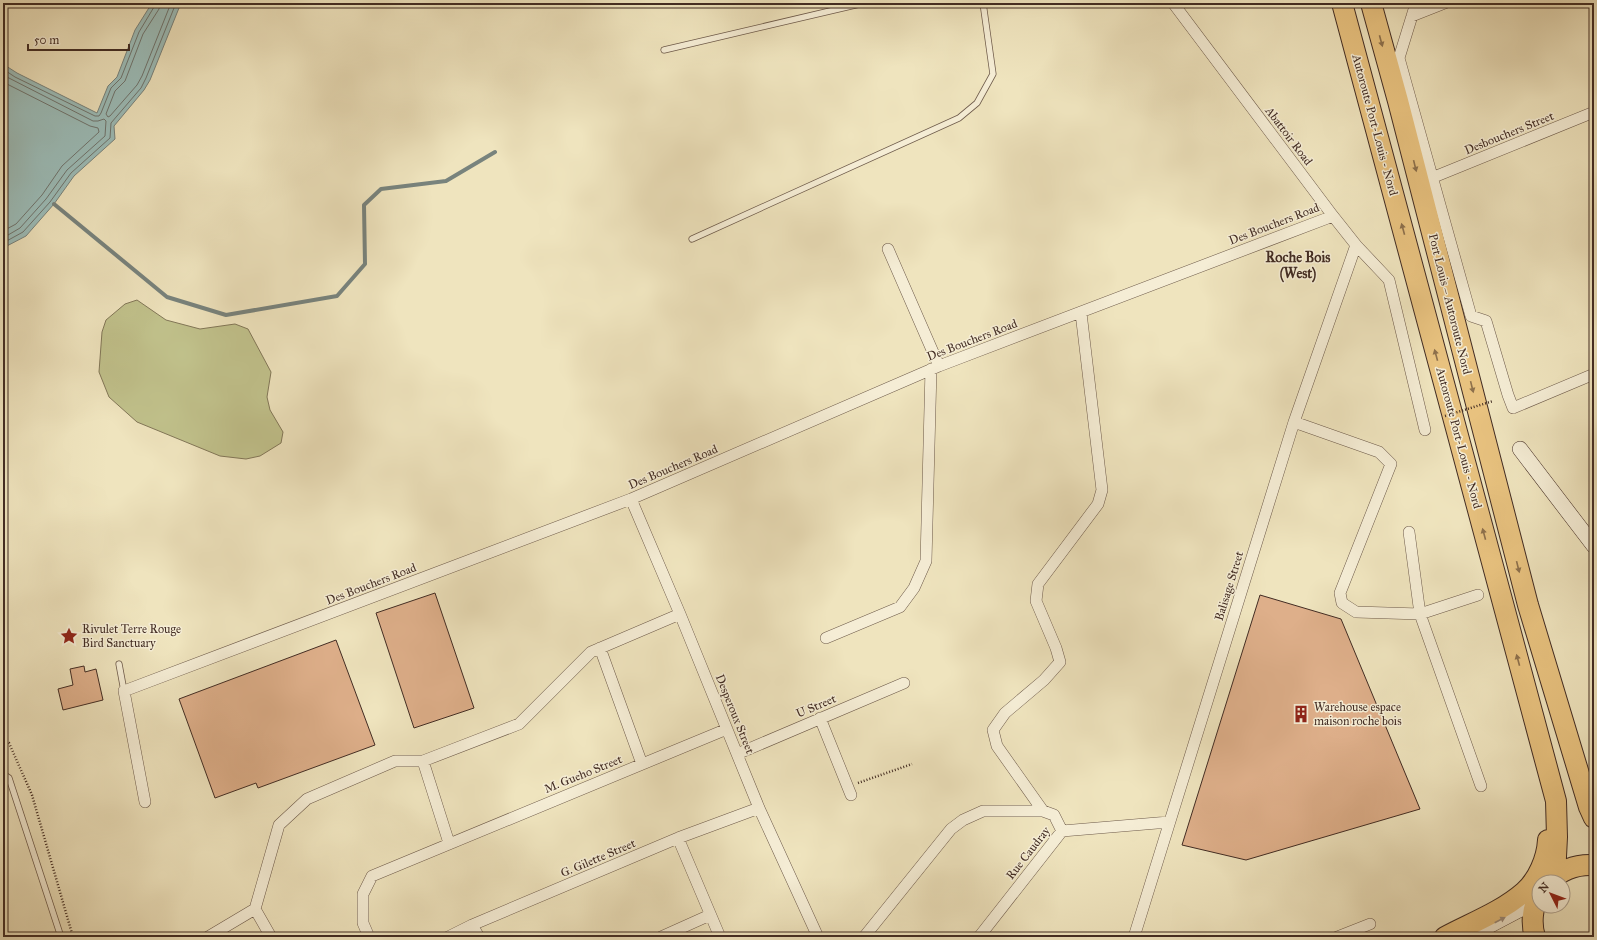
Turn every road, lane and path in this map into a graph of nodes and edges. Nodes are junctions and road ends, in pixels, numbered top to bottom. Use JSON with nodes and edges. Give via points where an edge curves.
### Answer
{"nodes":[{"id":1,"x":864,"y":3,"type":"edge"},
{"id":2,"x":983,"y":3,"type":"edge"},
{"id":3,"x":1173,"y":3,"type":"edge"},
{"id":4,"x":1342,"y":3,"type":"edge"},
{"id":5,"x":1371,"y":3,"type":"edge"},
{"id":6,"x":1416,"y":3,"type":"edge"},
{"id":7,"x":1445,"y":3,"type":"edge"},
{"id":8,"x":1412,"y":16,"type":"junction"},
{"id":9,"x":664,"y":50,"type":"dead end"},
{"id":10,"x":1594,"y":112,"type":"edge"},
{"id":11,"x":1434,"y":178,"type":"junction"},
{"id":12,"x":1333,"y":216,"type":"junction"},
{"id":13,"x":692,"y":239,"type":"dead end"},
{"id":14,"x":1356,"y":245,"type":"junction"},
{"id":15,"x":888,"y":249,"type":"dead end"},
{"id":16,"x":1081,"y":312,"type":"junction"},
{"id":17,"x":935,"y":368,"type":"junction"},
{"id":18,"x":1594,"y":374,"type":"edge"},
{"id":19,"x":1493,"y":401,"type":"dead end"},
{"id":20,"x":1444,"y":416,"type":"dead end"},
{"id":21,"x":1294,"y":422,"type":"junction"},
{"id":22,"x":1425,"y":430,"type":"dead end"},
{"id":23,"x":1520,"y":449,"type":"dead end"},
{"id":24,"x":631,"y":499,"type":"junction"},
{"id":25,"x":1409,"y":532,"type":"dead end"},
{"id":26,"x":1594,"y":546,"type":"edge"},
{"id":27,"x":1478,"y":595,"type":"dead end"},
{"id":28,"x":680,"y":614,"type":"junction"},
{"id":29,"x":1420,"y":614,"type":"junction"},
{"id":30,"x":826,"y":638,"type":"dead end"},
{"id":31,"x":600,"y":648,"type":"junction"},
{"id":32,"x":1542,"y":653,"type":"junction"},
{"id":33,"x":118,"y":664,"type":"dead end"},
{"id":34,"x":1557,"y":678,"type":"dead end"},
{"id":35,"x":904,"y":683,"type":"dead end"},
{"id":36,"x":1524,"y":684,"type":"junction"},
{"id":37,"x":124,"y":691,"type":"junction"},
{"id":38,"x":820,"y":718,"type":"junction"},
{"id":39,"x":727,"y":729,"type":"junction"},
{"id":40,"x":3,"y":741,"type":"edge"},
{"id":41,"x":737,"y":754,"type":"junction"},
{"id":42,"x":423,"y":761,"type":"junction"},
{"id":43,"x":642,"y":764,"type":"junction"},
{"id":44,"x":912,"y":764,"type":"dead end"},
{"id":45,"x":3,"y":774,"type":"edge"},
{"id":46,"x":1480,"y":786,"type":"dead end"},
{"id":47,"x":850,"y":791,"type":"joint"},
{"id":48,"x":145,"y":802,"type":"dead end"},
{"id":49,"x":760,"y":808,"type":"junction"},
{"id":50,"x":1043,"y":811,"type":"junction"},
{"id":51,"x":1594,"y":818,"type":"edge"},
{"id":52,"x":1169,"y":822,"type":"junction"},
{"id":53,"x":1062,"y":831,"type":"junction"},
{"id":54,"x":678,"y":838,"type":"junction"},
{"id":55,"x":449,"y":843,"type":"junction"},
{"id":56,"x":1594,"y":865,"type":"edge"},
{"id":57,"x":1553,"y":874,"type":"edge"},
{"id":58,"x":1560,"y":874,"type":"edge"},
{"id":59,"x":1531,"y":902,"type":"edge"},
{"id":60,"x":255,"y":909,"type":"junction"},
{"id":61,"x":1534,"y":914,"type":"edge"},
{"id":62,"x":710,"y":915,"type":"junction"},
{"id":63,"x":1370,"y":924,"type":"dead end"},
{"id":64,"x":472,"y":925,"type":"junction"},
{"id":65,"x":3,"y":933,"type":"edge"},
{"id":66,"x":9,"y":937,"type":"edge"},
{"id":67,"x":61,"y":937,"type":"edge"},
{"id":68,"x":73,"y":937,"type":"edge"},
{"id":69,"x":208,"y":937,"type":"edge"},
{"id":70,"x":271,"y":937,"type":"edge"},
{"id":71,"x":369,"y":937,"type":"edge"},
{"id":72,"x":448,"y":937,"type":"edge"},
{"id":73,"x":479,"y":937,"type":"edge"},
{"id":74,"x":661,"y":937,"type":"edge"},
{"id":75,"x":720,"y":937,"type":"edge"},
{"id":76,"x":818,"y":937,"type":"edge"},
{"id":77,"x":864,"y":937,"type":"edge"},
{"id":78,"x":979,"y":937,"type":"edge"},
{"id":79,"x":1134,"y":937,"type":"edge"},
{"id":80,"x":1337,"y":937,"type":"edge"},
{"id":81,"x":1445,"y":937,"type":"edge"},
{"id":82,"x":1465,"y":937,"type":"edge"},
{"id":83,"x":1535,"y":937,"type":"edge"}],
"edges":[{"from":1,"to":9,"type":"lane"},
{"from":2,"to":13,"type":"lane","via":[[992,74],[977,103],[959,118]]},
{"from":3,"to":12,"type":"street","name":"Abattoir Road"},
{"from":36,"to":4,"type":"highway","name":"Autoroute Port-Louis - Nord","one_way":true},
{"from":5,"to":32,"type":"highway","name":"Port Louis – Autoroute Nord","one_way":true},
{"from":6,"to":8,"type":"street"},
{"from":7,"to":8,"type":"street"},
{"from":8,"to":11,"type":"street","via":[[1399,58]]},
{"from":10,"to":11,"type":"street","name":"Desbouchers Street"},
{"from":11,"to":18,"type":"street","via":[[1471,316],[1486,321],[1513,408]]},
{"from":12,"to":14,"type":"street","name":"Abattoir Road"},
{"from":12,"to":16,"type":"street","name":"Des Bouchers Road"},
{"from":14,"to":21,"type":"street","name":"Balisage Street"},
{"from":14,"to":22,"type":"street","name":"Abattoir Road","via":[[1389,280]]},
{"from":15,"to":17,"type":"street"},
{"from":16,"to":17,"type":"street","name":"Des Bouchers Road"},
{"from":16,"to":50,"type":"street","via":[[1102,490],[1098,504],[1038,584],[1036,601],[1060,662],[1044,680],[1005,713],[993,730],[997,746]]},
{"from":17,"to":24,"type":"street","name":"Des Bouchers Road"},
{"from":17,"to":30,"type":"street","via":[[926,561],[914,588],[900,607]]},
{"from":19,"to":20,"type":"path","bridge":true},
{"from":21,"to":29,"type":"street","via":[[1379,452],[1391,464],[1340,593],[1342,603],[1356,612]]},
{"from":21,"to":52,"type":"street","name":"Balisage Street"},
{"from":23,"to":26,"type":"street"},
{"from":24,"to":28,"type":"street","name":"Desperoux Street"},
{"from":24,"to":37,"type":"street","name":"Des Bouchers Road"},
{"from":25,"to":29,"type":"street"},
{"from":27,"to":29,"type":"street"},
{"from":28,"to":31,"type":"street"},
{"from":28,"to":39,"type":"street","name":"Desperoux Street"},
{"from":29,"to":46,"type":"street"},
{"from":31,"to":42,"type":"street","via":[[591,652],[519,724]]},
{"from":31,"to":43,"type":"street"},
{"from":32,"to":34,"type":"lane"},
{"from":32,"to":51,"type":"highway"},
{"from":33,"to":37,"type":"lane"},
{"from":35,"to":38,"type":"street","name":"U Street"},
{"from":36,"to":57,"type":"highway","name":"Autoroute Port-Louis - Nord","via":[[1556,801],[1558,837]]},
{"from":36,"to":81,"type":"highway","via":[[1550,812],[1547,854],[1535,878],[1524,892],[1500,908]]},
{"from":37,"to":48,"type":"street"},
{"from":38,"to":41,"type":"street","name":"U Street"},
{"from":38,"to":47,"type":"street"},
{"from":39,"to":41,"type":"street","name":"Desperoux Street"},
{"from":39,"to":43,"type":"street","name":"M. Gueho Street"},
{"from":40,"to":68,"type":"path","via":[[10,743],[32,795]]},
{"from":41,"to":49,"type":"street","name":"Desperoux Street"},
{"from":42,"to":55,"type":"street"},
{"from":42,"to":60,"type":"street","via":[[395,760],[307,799],[279,825]]},
{"from":43,"to":55,"type":"street","name":"M. Gueho Street"},
{"from":44,"to":47,"type":"path"},
{"from":45,"to":67,"type":"lane","via":[[9,778]]},
{"from":49,"to":54,"type":"street","name":"G. Gilette Street"},
{"from":49,"to":76,"type":"street","name":"Desperoux Street"},
{"from":50,"to":53,"type":"street","via":[[1054,815]]},
{"from":50,"to":77,"type":"street","via":[[983,811],[963,820],[951,829]]},
{"from":52,"to":53,"type":"street","name":"Rue Caudray"},
{"from":52,"to":79,"type":"street","name":"Balisage Street"},
{"from":53,"to":78,"type":"street","name":"Rue Caudray"},
{"from":54,"to":62,"type":"street"},
{"from":54,"to":64,"type":"street","name":"G. Gilette Street"},
{"from":55,"to":71,"type":"street","name":"M. Gueho Street","via":[[372,876],[363,894],[363,923]]},
{"from":56,"to":58,"type":"highway","via":[[1570,868]]},
{"from":82,"to":59,"type":"street","one_way":true,"via":[[1502,920]]},
{"from":60,"to":69,"type":"street"},
{"from":60,"to":70,"type":"street"},
{"from":61,"to":83,"type":"highway"},
{"from":62,"to":74,"type":"street"},
{"from":62,"to":75,"type":"street"},
{"from":63,"to":80,"type":"street"},
{"from":64,"to":72,"type":"street","name":"G. Gilette Street"},
{"from":64,"to":73,"type":"street"},
{"from":65,"to":66,"type":"lane"}]}
